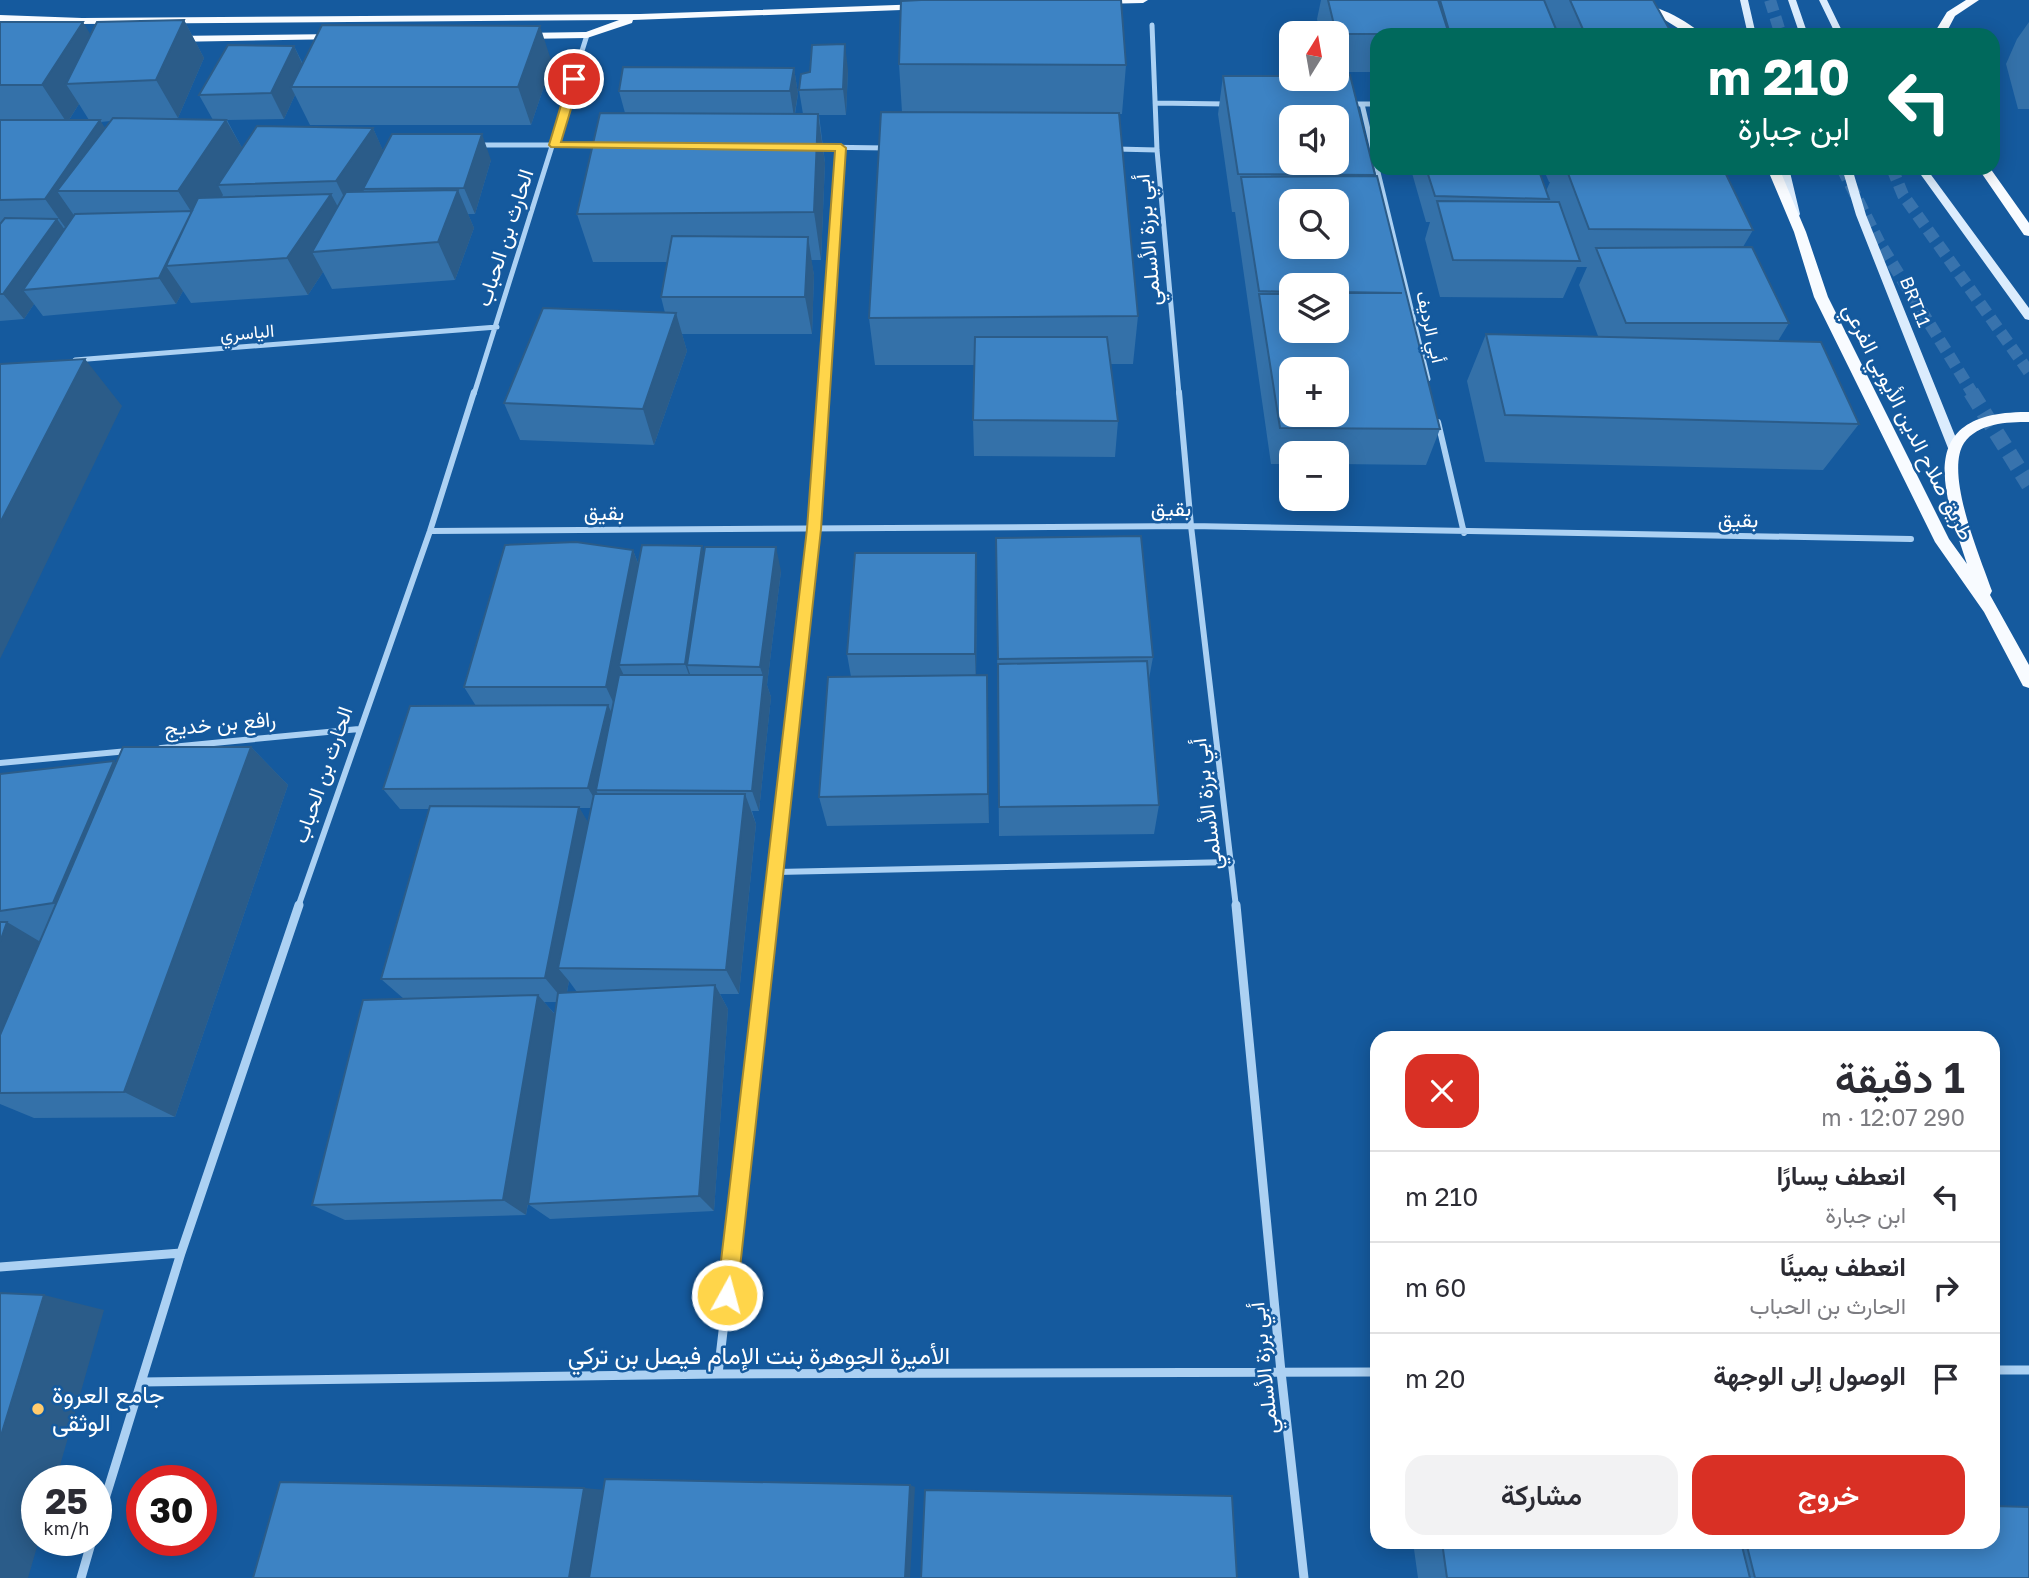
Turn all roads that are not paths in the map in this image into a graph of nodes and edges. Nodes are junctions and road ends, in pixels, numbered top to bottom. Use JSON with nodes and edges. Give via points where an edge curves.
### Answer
{"nodes":[{"id":1,"x":1143,"y":0,"type":"edge"},
{"id":2,"x":1624,"y":0,"type":"edge"},
{"id":3,"x":1744,"y":0,"type":"edge"},
{"id":4,"x":1792,"y":0,"type":"edge"},
{"id":5,"x":1822,"y":0,"type":"edge"},
{"id":6,"x":1974,"y":0,"type":"edge"},
{"id":7,"x":1088,"y":2,"type":"edge"},
{"id":8,"x":936,"y":7,"type":"edge"},
{"id":9,"x":640,"y":17,"type":"junction"},
{"id":10,"x":0,"y":18,"type":"edge"},
{"id":11,"x":1152,"y":25,"type":"dead end"},
{"id":12,"x":1685,"y":28,"type":"edge"},
{"id":13,"x":1750,"y":28,"type":"edge"},
{"id":14,"x":1802,"y":28,"type":"edge"},
{"id":15,"x":1836,"y":28,"type":"edge"},
{"id":16,"x":1943,"y":28,"type":"edge"},
{"id":17,"x":587,"y":35,"type":"junction"},
{"id":18,"x":503,"y":36,"type":"edge"},
{"id":19,"x":350,"y":37,"type":"edge"},
{"id":20,"x":154,"y":39,"type":"edge"},
{"id":21,"x":1155,"y":103,"type":"junction"},
{"id":22,"x":1238,"y":104,"type":"edge"},
{"id":23,"x":1348,"y":104,"type":"edge"},
{"id":24,"x":1362,"y":104,"type":"junction"},
{"id":25,"x":1370,"y":104,"type":"edge"},
{"id":26,"x":1370,"y":138,"type":"edge"},
{"id":27,"x":471,"y":145,"type":"edge"},
{"id":28,"x":555,"y":145,"type":"junction"},
{"id":29,"x":609,"y":146,"type":"edge"},
{"id":30,"x":814,"y":147,"type":"edge"},
{"id":31,"x":841,"y":148,"type":"junction"},
{"id":32,"x":896,"y":148,"type":"edge"},
{"id":33,"x":1102,"y":149,"type":"edge"},
{"id":34,"x":1157,"y":149,"type":"junction"},
{"id":35,"x":1379,"y":175,"type":"edge"},
{"id":36,"x":1776,"y":175,"type":"edge"},
{"id":37,"x":1786,"y":175,"type":"edge"},
{"id":38,"x":1849,"y":175,"type":"edge"},
{"id":39,"x":1926,"y":175,"type":"edge"},
{"id":40,"x":1989,"y":175,"type":"edge"},
{"id":41,"x":2029,"y":232,"type":"edge"},
{"id":42,"x":1800,"y":233,"type":"junction"},
{"id":43,"x":2029,"y":316,"type":"edge"},
{"id":44,"x":497,"y":327,"type":"junction"},
{"id":45,"x":69,"y":361,"type":"edge"},
{"id":46,"x":1429,"y":384,"type":"edge"},
{"id":47,"x":1435,"y":412,"type":"edge"},
{"id":48,"x":2029,"y":418,"type":"edge"},
{"id":49,"x":1954,"y":448,"type":"junction"},
{"id":50,"x":1191,"y":526,"type":"junction"},
{"id":51,"x":814,"y":529,"type":"junction"},
{"id":52,"x":430,"y":531,"type":"junction"},
{"id":53,"x":1464,"y":533,"type":"junction"},
{"id":54,"x":1911,"y":539,"type":"dead end"},
{"id":55,"x":1990,"y":608,"type":"junction"},
{"id":56,"x":2029,"y":681,"type":"edge"},
{"id":57,"x":359,"y":729,"type":"junction"},
{"id":58,"x":152,"y":748,"type":"edge"},
{"id":59,"x":138,"y":750,"type":"edge"},
{"id":60,"x":0,"y":763,"type":"edge"},
{"id":61,"x":1232,"y":862,"type":"junction"},
{"id":62,"x":777,"y":872,"type":"junction"},
{"id":63,"x":181,"y":1253,"type":"junction"},
{"id":64,"x":0,"y":1267,"type":"edge"},
{"id":65,"x":2000,"y":1370,"type":"edge"},
{"id":66,"x":2029,"y":1370,"type":"edge"},
{"id":67,"x":1281,"y":1372,"type":"junction"},
{"id":68,"x":1370,"y":1372,"type":"edge"},
{"id":69,"x":718,"y":1374,"type":"junction"},
{"id":70,"x":141,"y":1382,"type":"junction"},
{"id":71,"x":112,"y":1476,"type":"edge"},
{"id":72,"x":87,"y":1556,"type":"edge"},
{"id":73,"x":81,"y":1578,"type":"edge"},
{"id":74,"x":1304,"y":1578,"type":"edge"}],
"edges":[{"from":1,"to":7,"type":"main road"},
{"from":2,"to":12,"type":"main road"},
{"from":3,"to":13,"type":"main road"},
{"from":4,"to":14,"type":"main road"},
{"from":5,"to":15,"type":"main road"},
{"from":6,"to":16,"type":"main road","via":[[1951,14]]},
{"from":8,"to":9,"type":"main road"},
{"from":9,"to":10,"type":"main road"},
{"from":9,"to":17,"type":"main road"},
{"from":11,"to":21,"type":"street","name":"أبي برزة الأسلمي"},
{"from":17,"to":18,"type":"main road"},
{"from":17,"to":28,"type":"street","name":"الحارث بن الحباب"},
{"from":19,"to":20,"type":"main road"},
{"from":21,"to":22,"type":"street"},
{"from":21,"to":34,"type":"street","name":"أبي برزة الأسلمي"},
{"from":23,"to":24,"type":"street"},
{"from":24,"to":25,"type":"street"},
{"from":24,"to":26,"type":"street","name":"أبي الرديف"},
{"from":27,"to":28,"type":"street"},
{"from":28,"to":29,"type":"street"},
{"from":28,"to":44,"type":"street","name":"الحارث بن الحباب"},
{"from":30,"to":31,"type":"street"},
{"from":31,"to":32,"type":"street"},
{"from":31,"to":51,"type":"street"},
{"from":33,"to":34,"type":"street"},
{"from":34,"to":50,"type":"street","name":"أبي برزة الأسلمي"},
{"from":35,"to":46,"type":"street","name":"أبي الرديف"},
{"from":36,"to":42,"type":"main road"},
{"from":37,"to":42,"type":"main road","name":"طريق صلاح الدين الأيوبي الفرعي"},
{"from":38,"to":49,"type":"main road","name":"BRT11"},
{"from":39,"to":43,"type":"main road"},
{"from":40,"to":41,"type":"main road"},
{"from":42,"to":55,"type":"main road","name":"طريق صلاح الدين الأيوبي الفرعي","via":[[1821,297],[1943,542]]},
{"from":44,"to":45,"type":"street","name":"الياسري"},
{"from":44,"to":52,"type":"street","name":"الحارث بن الحباب"},
{"from":47,"to":53,"type":"street"},
{"from":48,"to":49,"type":"main road","via":[[1994,418],[1975,425]]},
{"from":49,"to":55,"type":"main road","via":[[1952,485]]},
{"from":50,"to":51,"type":"street","name":"بقيق"},
{"from":50,"to":53,"type":"street","name":"بقيق"},
{"from":50,"to":61,"type":"street","name":"أبي برزة الأسلمي"},
{"from":51,"to":52,"type":"street","name":"بقيق"},
{"from":51,"to":62,"type":"street"},
{"from":52,"to":57,"type":"street","name":"الحارث بن الحباب"},
{"from":53,"to":54,"type":"street","name":"بقيق"},
{"from":55,"to":56,"type":"main road","name":"طريق صلاح الدين الأيوبي الفرعي"},
{"from":57,"to":58,"type":"street","name":"رافع بن خديج"},
{"from":57,"to":63,"type":"street","name":"الحارث بن الحباب"},
{"from":59,"to":60,"type":"street","name":"رافع بن خديج"},
{"from":61,"to":62,"type":"street"},
{"from":61,"to":67,"type":"street","name":"أبي برزة الأسلمي"},
{"from":62,"to":69,"type":"street"},
{"from":63,"to":64,"type":"street"},
{"from":63,"to":70,"type":"street","name":"الحارث بن الحباب"},
{"from":65,"to":66,"type":"street"},
{"from":67,"to":68,"type":"street","name":"الأميرة الجوهرة بنت الإمام فيصل بن تركي"},
{"from":67,"to":69,"type":"street","name":"الأميرة الجوهرة بنت الإمام فيصل بن تركي"},
{"from":67,"to":74,"type":"street","name":"أبي برزة الأسلمي"},
{"from":69,"to":70,"type":"street","name":"الأميرة الجوهرة بنت الإمام فيصل بن تركي"},
{"from":70,"to":71,"type":"street","name":"الحارث بن الحباب"},
{"from":72,"to":73,"type":"street"}]}
